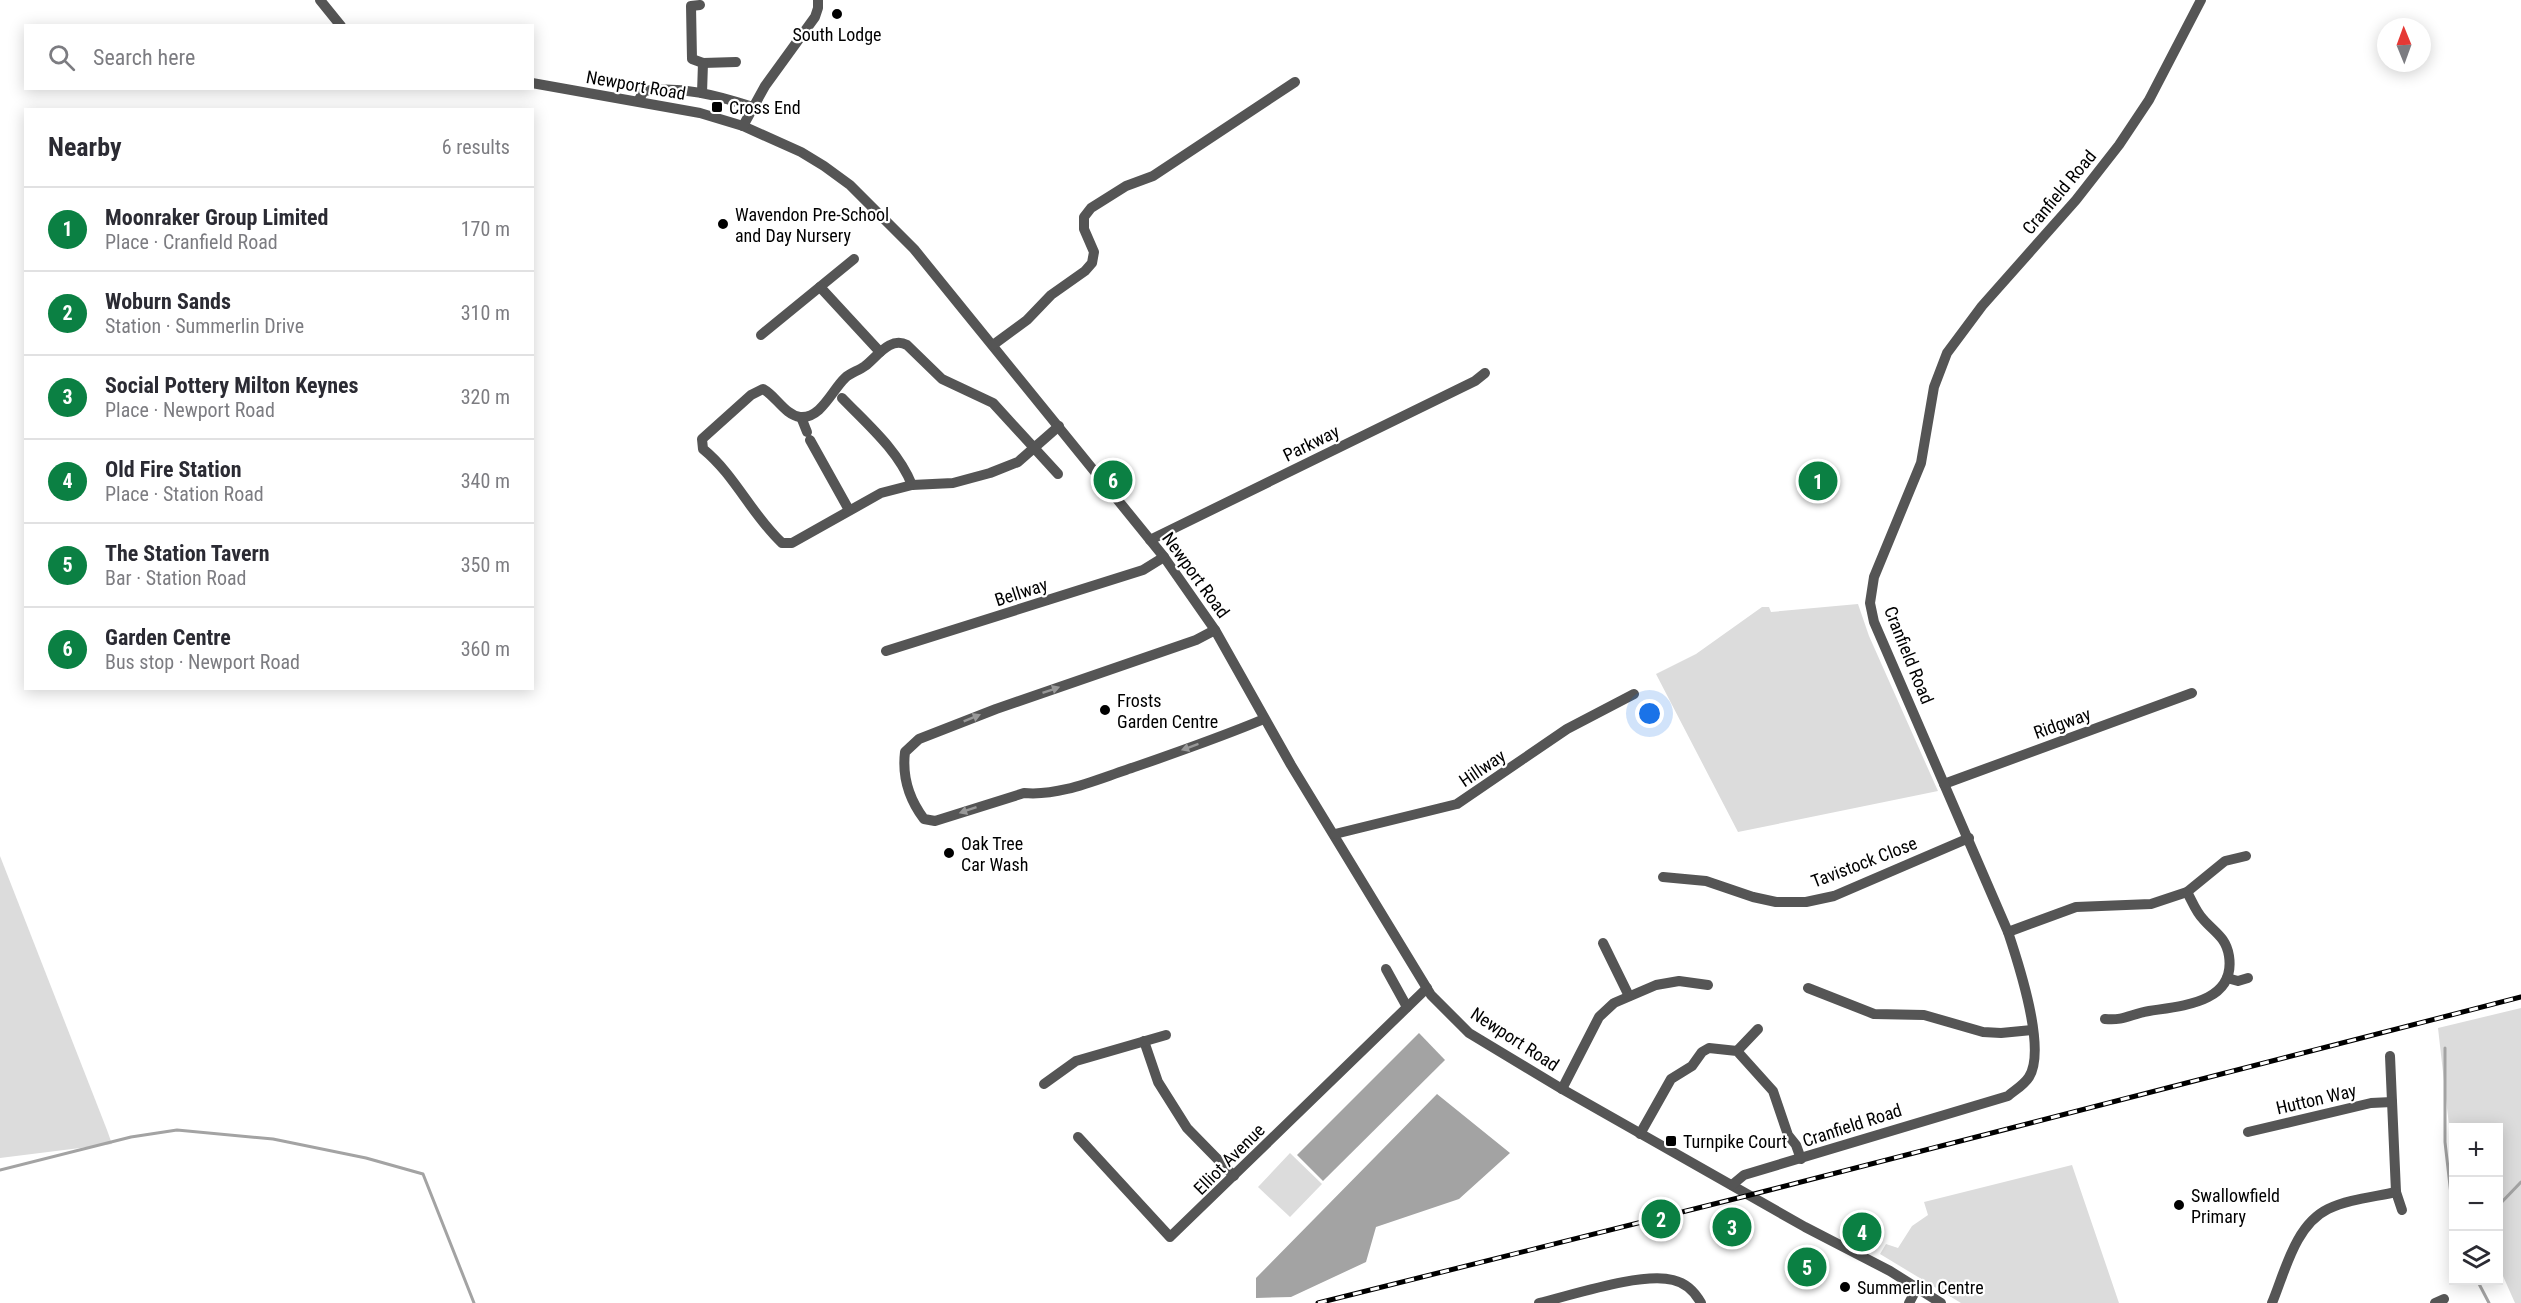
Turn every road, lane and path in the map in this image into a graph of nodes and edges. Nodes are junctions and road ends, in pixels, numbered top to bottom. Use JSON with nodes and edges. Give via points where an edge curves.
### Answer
{"nodes":[{"id":1,"x":320,"y":0,"type":"edge"},
{"id":2,"x":818,"y":0,"type":"edge"},
{"id":3,"x":2201,"y":0,"type":"edge"},
{"id":4,"x":700,"y":5,"type":"dead end"},
{"id":5,"x":339,"y":24,"type":"edge"},
{"id":6,"x":735,"y":62,"type":"dead end"},
{"id":7,"x":703,"y":63,"type":"junction"},
{"id":8,"x":1295,"y":82,"type":"dead end"},
{"id":9,"x":534,"y":83,"type":"edge"},
{"id":10,"x":702,"y":93,"type":"junction"},
{"id":11,"x":638,"y":101,"type":"junction"},
{"id":12,"x":753,"y":106,"type":"junction"},
{"id":13,"x":743,"y":126,"type":"junction"},
{"id":14,"x":854,"y":260,"type":"dead end"},
{"id":15,"x":820,"y":287,"type":"junction"},
{"id":16,"x":761,"y":335,"type":"dead end"},
{"id":17,"x":993,"y":345,"type":"junction"},
{"id":18,"x":880,"y":352,"type":"junction"},
{"id":19,"x":1485,"y":373,"type":"dead end"},
{"id":20,"x":842,"y":398,"type":"dead end"},
{"id":21,"x":801,"y":417,"type":"junction"},
{"id":22,"x":1059,"y":426,"type":"junction"},
{"id":23,"x":1035,"y":447,"type":"junction"},
{"id":24,"x":1058,"y":474,"type":"dead end"},
{"id":25,"x":912,"y":484,"type":"junction"},
{"id":26,"x":849,"y":510,"type":"junction"},
{"id":27,"x":1150,"y":540,"type":"junction"},
{"id":28,"x":1164,"y":557,"type":"junction"},
{"id":29,"x":1215,"y":630,"type":"junction"},
{"id":30,"x":886,"y":651,"type":"dead end"},
{"id":31,"x":2192,"y":693,"type":"dead end"},
{"id":32,"x":1634,"y":694,"type":"dead end"},
{"id":33,"x":1264,"y":719,"type":"junction"},
{"id":34,"x":1944,"y":784,"type":"junction"},
{"id":35,"x":1335,"y":834,"type":"junction"},
{"id":36,"x":1969,"y":838,"type":"junction"},
{"id":37,"x":2246,"y":856,"type":"dead end"},
{"id":38,"x":1663,"y":876,"type":"dead end"},
{"id":39,"x":2187,"y":892,"type":"junction"},
{"id":40,"x":2008,"y":932,"type":"junction"},
{"id":41,"x":1603,"y":943,"type":"dead end"},
{"id":42,"x":1386,"y":969,"type":"dead end"},
{"id":43,"x":2227,"y":978,"type":"junction"},
{"id":44,"x":2248,"y":978,"type":"dead end"},
{"id":45,"x":1708,"y":986,"type":"dead end"},
{"id":46,"x":1427,"y":988,"type":"junction"},
{"id":47,"x":1809,"y":988,"type":"dead end"},
{"id":48,"x":1629,"y":996,"type":"junction"},
{"id":49,"x":1407,"y":1007,"type":"junction"},
{"id":50,"x":2105,"y":1018,"type":"dead end"},
{"id":51,"x":1758,"y":1029,"type":"dead end"},
{"id":52,"x":2032,"y":1030,"type":"junction"},
{"id":53,"x":1166,"y":1035,"type":"dead end"},
{"id":54,"x":1144,"y":1041,"type":"junction"},
{"id":55,"x":1737,"y":1051,"type":"junction"},
{"id":56,"x":2390,"y":1056,"type":"dead end"},
{"id":57,"x":1044,"y":1084,"type":"dead end"},
{"id":58,"x":1562,"y":1089,"type":"junction"},
{"id":59,"x":2392,"y":1102,"type":"junction"},
{"id":60,"x":2248,"y":1132,"type":"dead end"},
{"id":61,"x":1640,"y":1134,"type":"junction"},
{"id":62,"x":1078,"y":1137,"type":"dead end"},
{"id":63,"x":1801,"y":1159,"type":"junction"},
{"id":64,"x":1234,"y":1176,"type":"junction"},
{"id":65,"x":1732,"y":1185,"type":"junction"},
{"id":66,"x":2396,"y":1192,"type":"junction"},
{"id":67,"x":2402,"y":1210,"type":"dead end"},
{"id":68,"x":1917,"y":1288,"type":"junction"},
{"id":69,"x":1539,"y":1303,"type":"edge"},
{"id":70,"x":1701,"y":1303,"type":"edge"},
{"id":71,"x":1909,"y":1303,"type":"edge"},
{"id":72,"x":1941,"y":1303,"type":"edge"},
{"id":73,"x":2272,"y":1303,"type":"edge"}],
"edges":[{"from":1,"to":5,"type":"street"},
{"from":2,"to":12,"type":"street","via":[[815,17]]},
{"from":3,"to":34,"type":"street","name":"Cranfield Road","via":[[2153,93],[2119,145],[1982,306],[1947,353],[1936,377],[1921,463],[1877,566],[1870,603],[1874,622]]},
{"from":4,"to":7,"type":"street","via":[[691,6],[692,59]]},
{"from":6,"to":7,"type":"street"},
{"from":7,"to":10,"type":"street"},
{"from":8,"to":17,"type":"street","via":[[1153,176],[1126,186],[1091,208],[1084,217],[1084,229],[1094,252],[1092,263]]},
{"from":9,"to":11,"type":"street","name":"Newport Road"},
{"from":10,"to":11,"type":"street","via":[[644,91]]},
{"from":10,"to":12,"type":"street"},
{"from":11,"to":13,"type":"street","name":"Newport Road"},
{"from":12,"to":13,"type":"street"},
{"from":13,"to":17,"type":"street","name":"Newport Road","via":[[801,152],[850,185],[914,249]]},
{"from":14,"to":15,"type":"street"},
{"from":15,"to":16,"type":"street"},
{"from":15,"to":18,"type":"street"},
{"from":17,"to":22,"type":"street","name":"Newport Road"},
{"from":18,"to":21,"type":"street","via":[[845,378],[814,414]]},
{"from":18,"to":23,"type":"street","via":[[895,343],[905,344],[942,379],[993,403]]},
{"from":19,"to":27,"type":"street","name":"Parkway"},
{"from":20,"to":25,"type":"street","via":[[886,444]]},
{"from":21,"to":26,"type":"street"},
{"from":21,"to":26,"type":"street","via":[[789,412],[764,389],[751,395],[702,439],[703,449],[721,465],[748,505],[782,543],[792,543]]},
{"from":22,"to":23,"type":"street"},
{"from":22,"to":27,"type":"street","name":"Newport Road"},
{"from":23,"to":24,"type":"street"},
{"from":23,"to":25,"type":"street","via":[[1018,462],[990,473],[953,483]]},
{"from":25,"to":26,"type":"street","via":[[881,493]]},
{"from":27,"to":28,"type":"street","name":"Newport Road"},
{"from":28,"to":29,"type":"street","name":"Newport Road"},
{"from":28,"to":30,"type":"street","name":"Bellway","via":[[1143,570]]},
{"from":29,"to":33,"type":"street","name":"Newport Road"},
{"from":33,"to":29,"type":"street","one_way":true,"via":[[1070,788],[1037,795],[1024,793],[935,821],[924,819],[915,807],[902,771],[905,752],[920,738]]},
{"from":31,"to":34,"type":"street","name":"Ridgway"},
{"from":32,"to":35,"type":"street","name":"Hillway","via":[[1567,729],[1457,804]]},
{"from":33,"to":35,"type":"street","name":"Newport Road"},
{"from":34,"to":36,"type":"street","name":"Cranfield Road"},
{"from":35,"to":46,"type":"street","name":"Newport Road"},
{"from":36,"to":38,"type":"street","name":"Tavistock Close","via":[[1834,896],[1806,902],[1776,902],[1706,880]]},
{"from":36,"to":40,"type":"street","name":"Cranfield Road"},
{"from":37,"to":39,"type":"street","via":[[2225,861]]},
{"from":39,"to":40,"type":"street","via":[[2151,904],[2076,907]]},
{"from":39,"to":43,"type":"street","via":[[2202,919],[2224,939],[2229,957]]},
{"from":40,"to":52,"type":"street","name":"Cranfield Road","via":[[2025,983]]},
{"from":41,"to":48,"type":"street"},
{"from":42,"to":49,"type":"street"},
{"from":43,"to":44,"type":"street"},
{"from":43,"to":50,"type":"street","via":[[2210,997],[2191,1005],[2146,1012],[2120,1021]]},
{"from":45,"to":48,"type":"street","via":[[1679,981]]},
{"from":46,"to":49,"type":"street","name":"Elliot Avenue"},
{"from":46,"to":58,"type":"street","name":"Newport Road","via":[[1469,1033]]},
{"from":47,"to":52,"type":"street","via":[[1874,1014],[1924,1015],[1983,1032]]},
{"from":48,"to":58,"type":"street","via":[[1599,1017]]},
{"from":49,"to":64,"type":"street","name":"Elliot Avenue"},
{"from":51,"to":55,"type":"street"},
{"from":52,"to":63,"type":"street","name":"Cranfield Road","via":[[2034,1064],[2030,1076],[2008,1095]]},
{"from":53,"to":54,"type":"street"},
{"from":54,"to":57,"type":"street","via":[[1076,1061]]},
{"from":54,"to":64,"type":"street","via":[[1158,1083],[1186,1128]]},
{"from":55,"to":61,"type":"street","via":[[1709,1048],[1702,1052],[1692,1066],[1671,1079]]},
{"from":55,"to":63,"type":"street","via":[[1773,1091]]},
{"from":56,"to":59,"type":"street"},
{"from":58,"to":61,"type":"street","name":"Newport Road"},
{"from":59,"to":60,"type":"street","name":"Hutton Way","via":[[2371,1103]]},
{"from":59,"to":66,"type":"street"},
{"from":61,"to":65,"type":"street","name":"Newport Road"},
{"from":62,"to":64,"type":"street","name":"Elliot Avenue","via":[[1170,1237]]},
{"from":63,"to":65,"type":"street","name":"Cranfield Road","via":[[1744,1175]]},
{"from":65,"to":68,"type":"street","name":"Newport Road"},
{"from":66,"to":67,"type":"street"},
{"from":66,"to":73,"type":"street","via":[[2328,1209],[2315,1218],[2295,1246]]},
{"from":68,"to":71,"type":"street"},
{"from":68,"to":72,"type":"street","name":"Newport Road"},
{"from":69,"to":70,"type":"street","via":[[1659,1278],[1684,1284]]}]}
